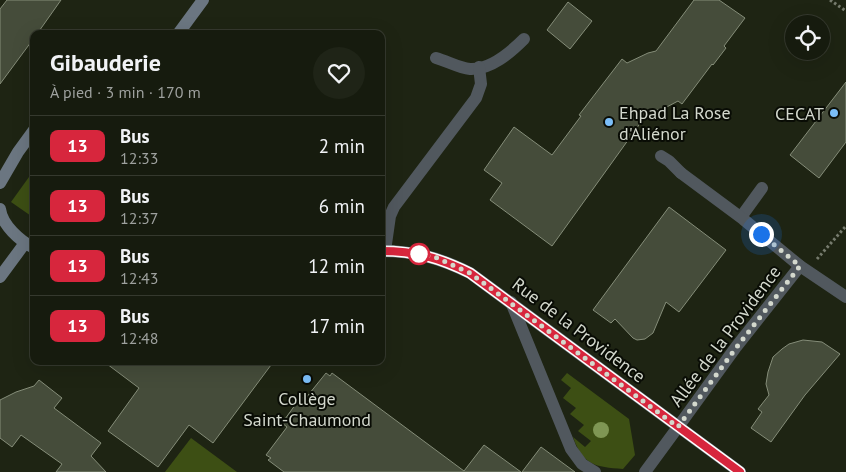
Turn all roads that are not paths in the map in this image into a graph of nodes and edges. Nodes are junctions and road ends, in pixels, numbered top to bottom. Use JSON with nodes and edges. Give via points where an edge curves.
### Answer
{"nodes":[{"id":1,"x":203,"y":0,"type":"edge"},
{"id":2,"x":181,"y":30,"type":"edge"},
{"id":3,"x":524,"y":39,"type":"dead end"},
{"id":4,"x":436,"y":58,"type":"dead end"},
{"id":5,"x":479,"y":67,"type":"junction"},
{"id":6,"x":30,"y":136,"type":"edge"},
{"id":7,"x":661,"y":156,"type":"dead end"},
{"id":8,"x":0,"y":183,"type":"edge"},
{"id":9,"x":762,"y":188,"type":"dead end"},
{"id":10,"x":0,"y":209,"type":"edge"},
{"id":11,"x":741,"y":218,"type":"junction"},
{"id":12,"x":385,"y":241,"type":"edge"},
{"id":13,"x":29,"y":245,"type":"edge"},
{"id":14,"x":385,"y":251,"type":"edge"},
{"id":15,"x":804,"y":269,"type":"junction"},
{"id":16,"x":0,"y":277,"type":"edge"},
{"id":17,"x":846,"y":297,"type":"edge"},
{"id":18,"x":511,"y":302,"type":"junction"},
{"id":19,"x":678,"y":427,"type":"junction"},
{"id":20,"x":595,"y":472,"type":"edge"},
{"id":21,"x":645,"y":472,"type":"edge"},
{"id":22,"x":740,"y":472,"type":"edge"}],
"edges":[{"from":1,"to":2,"type":"street"},
{"from":3,"to":5,"type":"street","via":[[504,56]]},
{"from":4,"to":5,"type":"street","via":[[468,68]]},
{"from":5,"to":12,"type":"street","via":[[481,84],[476,98],[394,207]]},
{"from":6,"to":8,"type":"street"},
{"from":7,"to":11,"type":"street","name":"Allée de la Providence"},
{"from":9,"to":11,"type":"street"},
{"from":10,"to":13,"type":"street","via":[[1,217]]},
{"from":11,"to":15,"type":"street","name":"Allée de la Providence"},
{"from":13,"to":16,"type":"street"},
{"from":14,"to":18,"type":"street","name":"Rue de la Providence","via":[[411,252],[453,264]]},
{"from":15,"to":17,"type":"street","name":"Allée de la Providence"},
{"from":15,"to":19,"type":"street","name":"Allée de la Providence","via":[[736,348]]},
{"from":18,"to":19,"type":"street","name":"Rue de la Providence"},
{"from":18,"to":20,"type":"street","via":[[571,449],[582,464]]},
{"from":19,"to":21,"type":"street","name":"Allée de la Providence"},
{"from":19,"to":22,"type":"street","name":"Rue de la Providence"}]}
